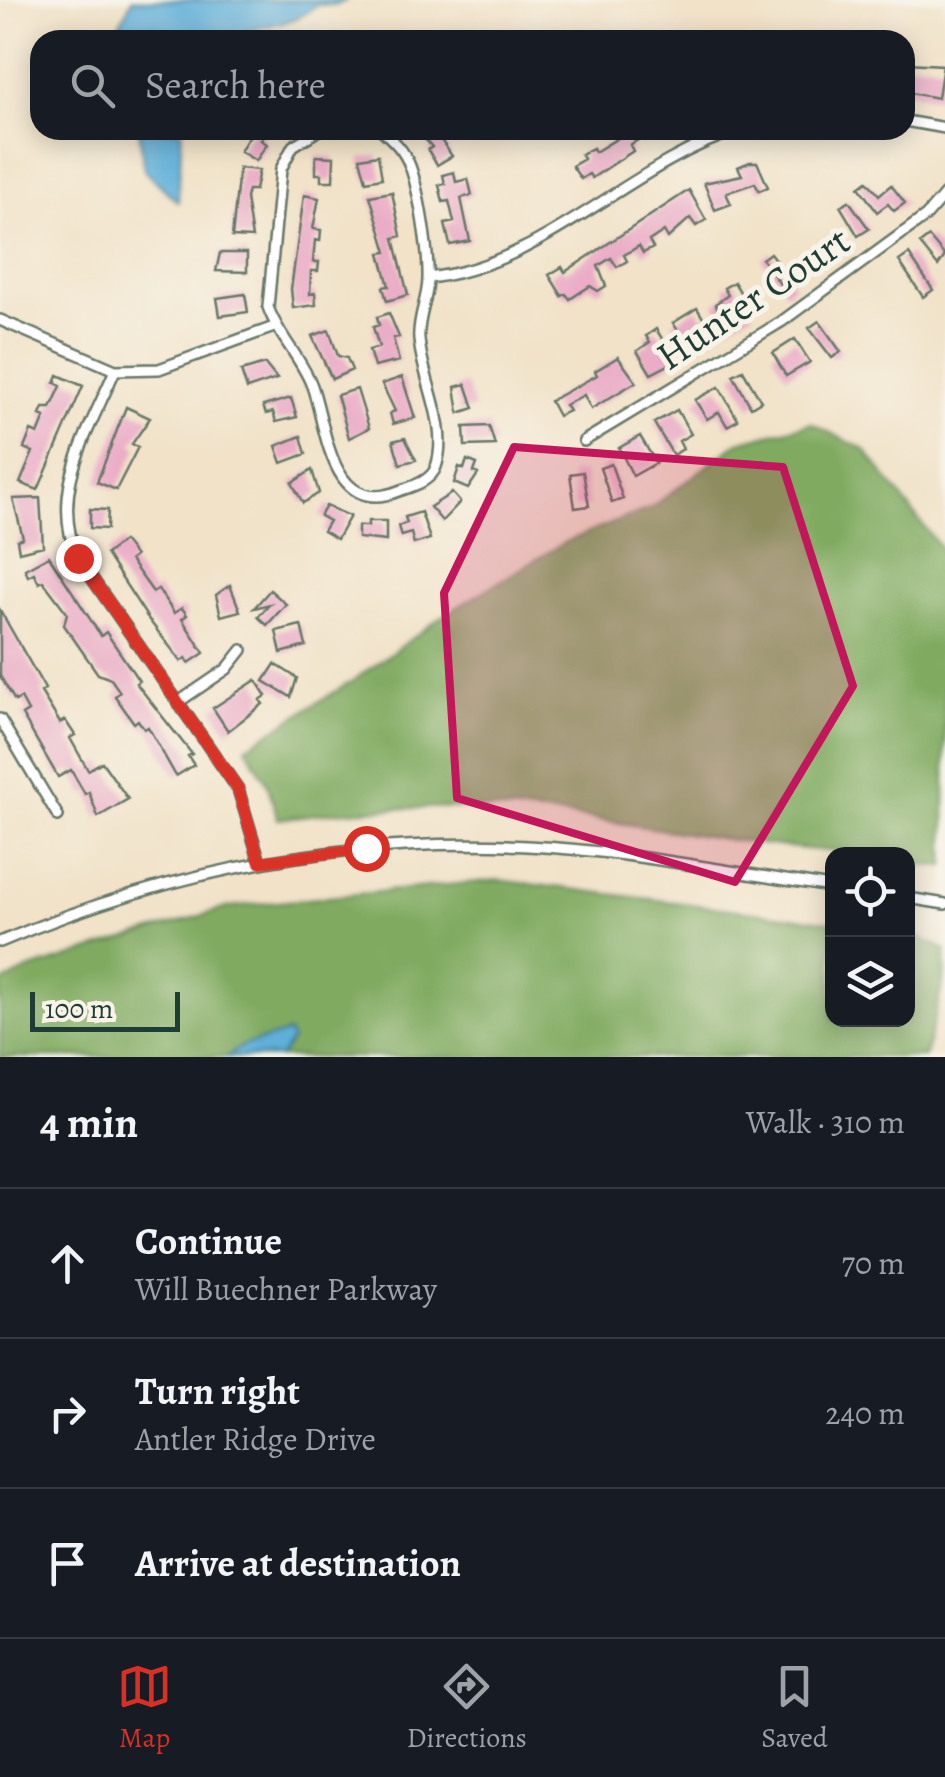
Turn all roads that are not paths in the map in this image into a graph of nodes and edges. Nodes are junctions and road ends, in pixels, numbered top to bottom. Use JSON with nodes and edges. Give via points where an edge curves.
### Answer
{"nodes":[{"id":1,"x":915,"y":123,"type":"edge"},
{"id":2,"x":945,"y":128,"type":"edge"},
{"id":3,"x":303,"y":140,"type":"edge"},
{"id":4,"x":393,"y":140,"type":"edge"},
{"id":5,"x":714,"y":140,"type":"edge"},
{"id":6,"x":945,"y":194,"type":"edge"},
{"id":7,"x":428,"y":278,"type":"junction"},
{"id":8,"x":0,"y":320,"type":"edge"},
{"id":9,"x":274,"y":326,"type":"junction"},
{"id":10,"x":115,"y":370,"type":"junction"},
{"id":11,"x":584,"y":441,"type":"dead end"},
{"id":12,"x":242,"y":650,"type":"dead end"},
{"id":13,"x":180,"y":700,"type":"junction"},
{"id":14,"x":0,"y":720,"type":"edge"},
{"id":15,"x":58,"y":816,"type":"dead end"},
{"id":16,"x":260,"y":862,"type":"junction"},
{"id":17,"x":825,"y":886,"type":"edge"},
{"id":18,"x":915,"y":899,"type":"edge"},
{"id":19,"x":945,"y":904,"type":"edge"},
{"id":20,"x":0,"y":942,"type":"edge"}],
"edges":[{"from":1,"to":2,"type":"street"},
{"from":3,"to":9,"type":"street","via":[[280,170],[269,273]]},
{"from":4,"to":7,"type":"street","via":[[411,167]]},
{"from":5,"to":7,"type":"street","via":[[660,163],[530,246],[486,266]]},
{"from":6,"to":11,"type":"street","name":"Hunter Court","via":[[926,216],[781,322]]},
{"from":7,"to":9,"type":"street","via":[[418,337],[440,441],[435,470],[390,495],[357,492],[344,482],[312,386]]},
{"from":8,"to":10,"type":"street"},
{"from":9,"to":10,"type":"street","via":[[158,369]]},
{"from":10,"to":13,"type":"street","via":[[70,477],[66,527],[78,558]]},
{"from":12,"to":13,"type":"street","via":[[227,669]]},
{"from":13,"to":16,"type":"street","via":[[238,789]]},
{"from":14,"to":15,"type":"street"},
{"from":16,"to":17,"type":"street","via":[[366,848],[478,844],[598,852]]},
{"from":16,"to":20,"type":"street","via":[[150,887]]},
{"from":18,"to":19,"type":"street"}]}
